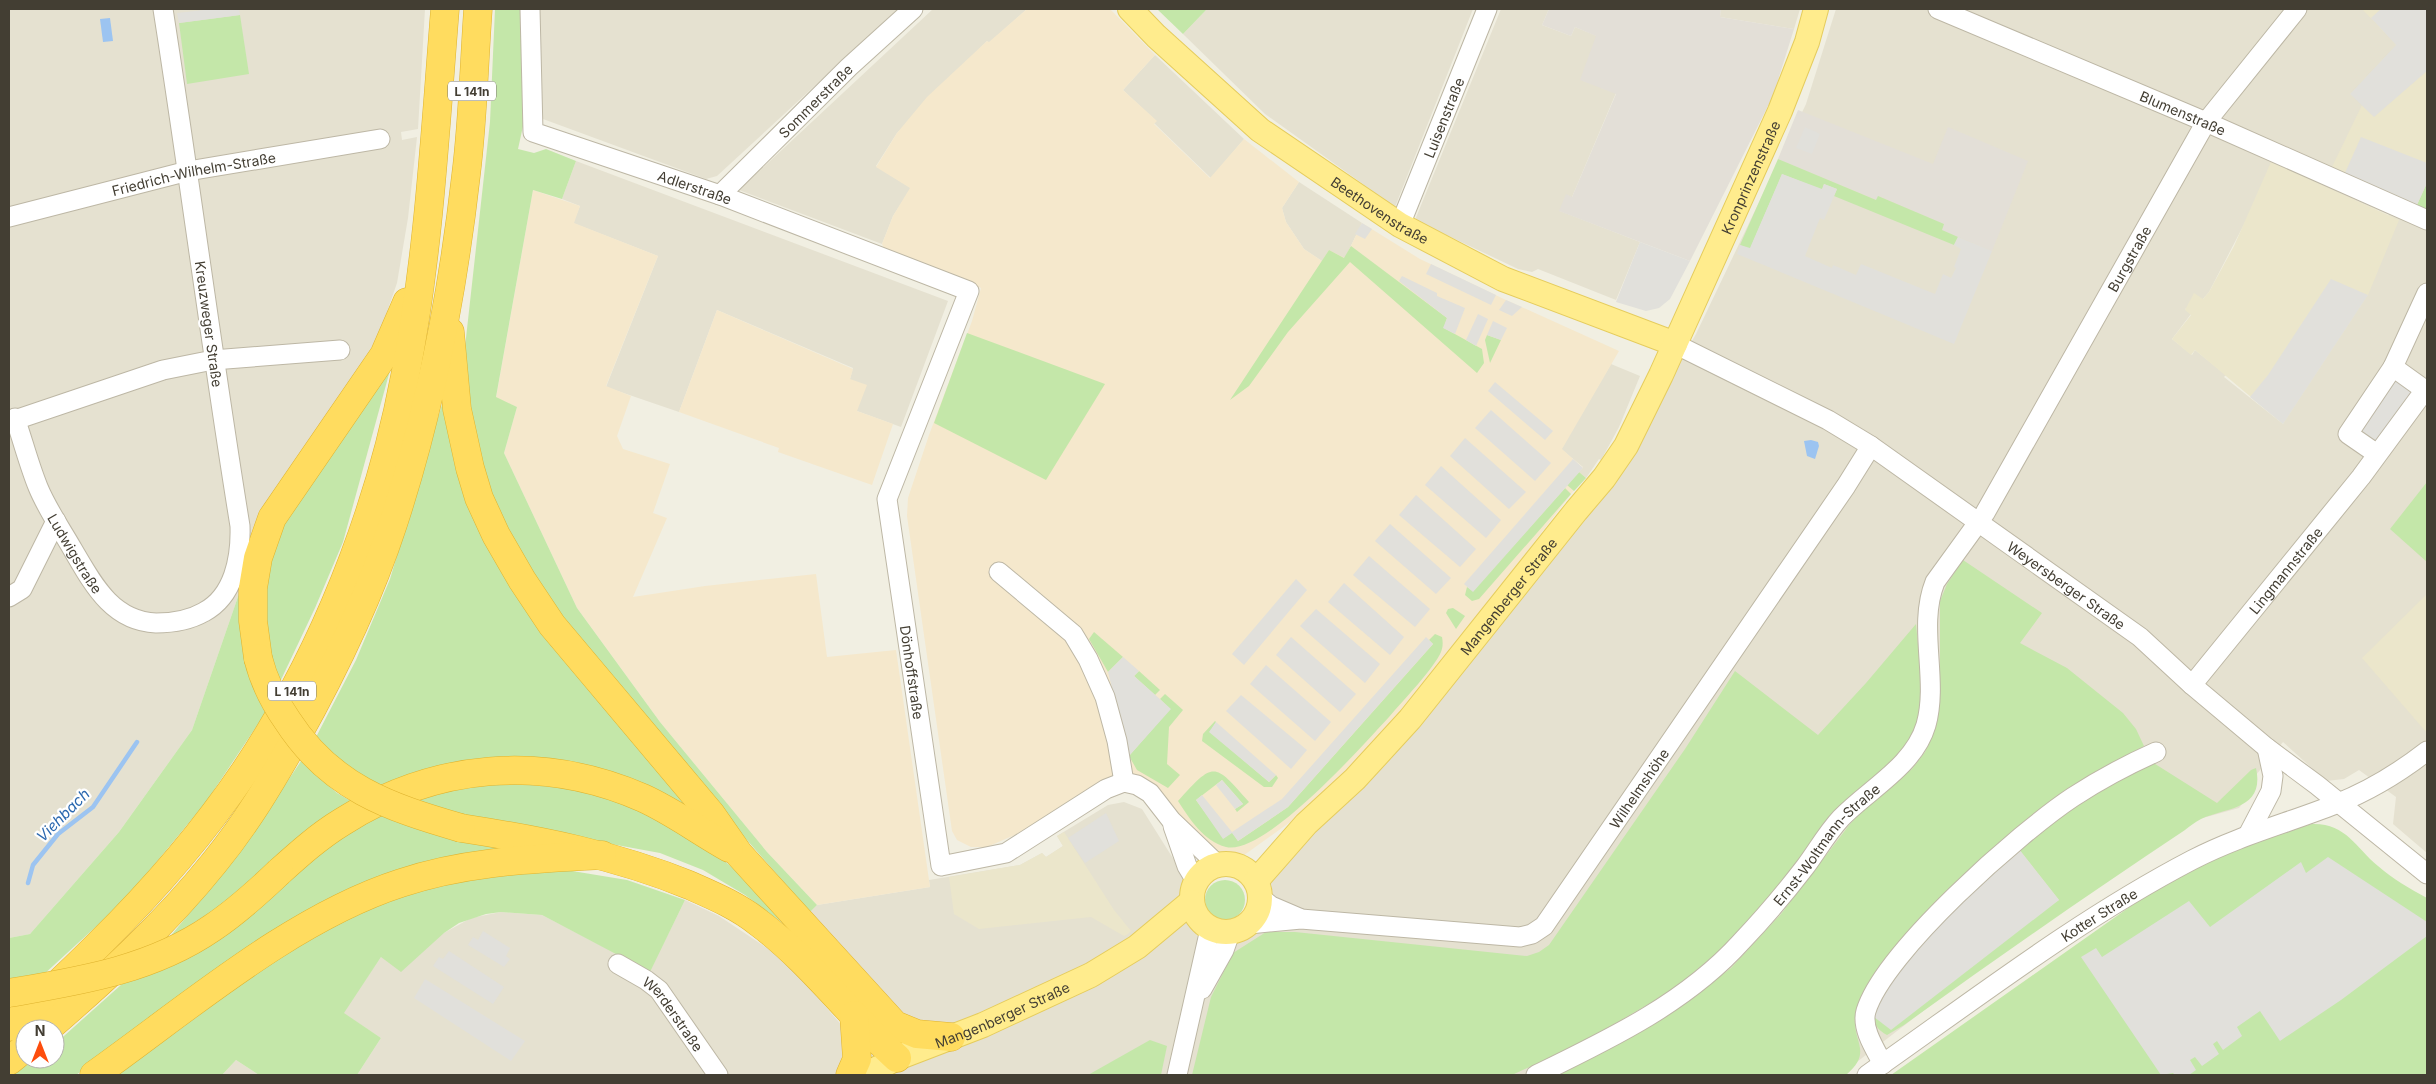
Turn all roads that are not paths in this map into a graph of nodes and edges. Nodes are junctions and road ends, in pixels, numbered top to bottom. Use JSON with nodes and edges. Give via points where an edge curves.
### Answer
{"nodes":[{"id":1,"x":163,"y":9,"type":"edge"},
{"id":2,"x":445,"y":9,"type":"edge"},
{"id":3,"x":478,"y":9,"type":"edge"},
{"id":4,"x":530,"y":9,"type":"edge"},
{"id":5,"x":913,"y":9,"type":"edge"},
{"id":6,"x":1130,"y":9,"type":"edge"},
{"id":7,"x":1487,"y":9,"type":"edge"},
{"id":8,"x":1816,"y":9,"type":"edge"},
{"id":9,"x":1938,"y":9,"type":"edge"},
{"id":10,"x":2297,"y":9,"type":"edge"},
{"id":11,"x":2206,"y":122,"type":"junction"},
{"id":12,"x":380,"y":139,"type":"dead end"},
{"id":13,"x":188,"y":171,"type":"junction"},
{"id":14,"x":720,"y":195,"type":"junction"},
{"id":15,"x":9,"y":217,"type":"edge"},
{"id":16,"x":2427,"y":220,"type":"edge"},
{"id":17,"x":1400,"y":225,"type":"junction"},
{"id":18,"x":421,"y":271,"type":"junction"},
{"id":19,"x":969,"y":291,"type":"joint"},
{"id":20,"x":2427,"y":293,"type":"edge"},
{"id":21,"x":448,"y":304,"type":"junction"},
{"id":22,"x":1675,"y":344,"type":"junction"},
{"id":23,"x":340,"y":350,"type":"dead end"},
{"id":24,"x":213,"y":360,"type":"junction"},
{"id":25,"x":2393,"y":367,"type":"junction"},
{"id":26,"x":12,"y":420,"type":"edge"},
{"id":27,"x":1871,"y":446,"type":"junction"},
{"id":28,"x":2377,"y":454,"type":"junction"},
{"id":29,"x":56,"y":521,"type":"junction"},
{"id":30,"x":1979,"y":522,"type":"junction"},
{"id":31,"x":999,"y":572,"type":"dead end"},
{"id":32,"x":9,"y":597,"type":"edge"},
{"id":33,"x":190,"y":617,"type":"joint"},
{"id":34,"x":2192,"y":685,"type":"junction"},
{"id":35,"x":2267,"y":748,"type":"junction"},
{"id":36,"x":2427,"y":751,"type":"edge"},
{"id":37,"x":2156,"y":752,"type":"dead end"},
{"id":38,"x":1124,"y":782,"type":"junction"},
{"id":39,"x":2338,"y":804,"type":"junction"},
{"id":40,"x":1171,"y":820,"type":"junction"},
{"id":41,"x":1306,"y":824,"type":"junction"},
{"id":42,"x":2248,"y":835,"type":"junction"},
{"id":43,"x":739,"y":854,"type":"junction"},
{"id":44,"x":602,"y":855,"type":"junction"},
{"id":45,"x":1227,"y":865,"type":"junction"},
{"id":46,"x":2427,"y":874,"type":"edge"},
{"id":47,"x":1258,"y":890,"type":"junction"},
{"id":48,"x":1213,"y":915,"type":"junction"},
{"id":49,"x":1301,"y":918,"type":"junction"},
{"id":50,"x":618,"y":964,"type":"dead end"},
{"id":51,"x":9,"y":993,"type":"edge"},
{"id":52,"x":854,"y":1015,"type":"junction"},
{"id":53,"x":59,"y":1019,"type":"edge"},
{"id":54,"x":895,"y":1025,"type":"junction"},
{"id":55,"x":9,"y":1026,"type":"edge"},
{"id":56,"x":951,"y":1037,"type":"junction"},
{"id":57,"x":897,"y":1058,"type":"junction"},
{"id":58,"x":1883,"y":1064,"type":"junction"},
{"id":59,"x":94,"y":1075,"type":"edge"},
{"id":60,"x":718,"y":1075,"type":"edge"},
{"id":61,"x":850,"y":1075,"type":"edge"},
{"id":62,"x":865,"y":1075,"type":"edge"},
{"id":63,"x":1177,"y":1075,"type":"edge"},
{"id":64,"x":1536,"y":1075,"type":"edge"},
{"id":65,"x":1867,"y":1075,"type":"edge"}],
"edges":[{"from":1,"to":13,"type":"street","name":"Kreuzweger Straße"},
{"from":2,"to":18,"type":"highway","number":"L 141n"},
{"from":3,"to":21,"type":"highway","number":"L 141n","via":[[466,174]]},
{"from":4,"to":14,"type":"street","name":"Adlerstraße","via":[[533,132]]},
{"from":5,"to":14,"type":"street","name":"Sommerstraße","via":[[849,67]]},
{"from":6,"to":17,"type":"main road","name":"Beethovenstraße","via":[[1260,130]]},
{"from":7,"to":17,"type":"street","name":"Luisenstraße"},
{"from":8,"to":22,"type":"main road","name":"Kronprinzenstraße","via":[[1780,111]]},
{"from":9,"to":11,"type":"street","name":"Blumenstraße"},
{"from":10,"to":11,"type":"street","name":"Burgstraße"},
{"from":11,"to":16,"type":"street","name":"Blumenstraße"},
{"from":11,"to":30,"type":"street","name":"Burgstraße"},
{"from":12,"to":13,"type":"street","name":"Friedrich-Wilhelm-Straße"},
{"from":13,"to":15,"type":"street","name":"Friedrich-Wilhelm-Straße"},
{"from":13,"to":24,"type":"street","name":"Kreuzweger Straße"},
{"from":14,"to":19,"type":"street","name":"Adlerstraße"},
{"from":17,"to":22,"type":"main road","name":"Beethovenstraße","via":[[1503,279]]},
{"from":18,"to":44,"type":"highway","bridge":true,"via":[[384,355],[272,518],[258,558],[253,588],[253,621],[265,685],[304,744],[328,770],[371,797],[414,815],[461,828],[537,840]]},
{"from":18,"to":55,"type":"highway","number":"L 141n","via":[[405,379],[376,490],[322,632],[271,731],[220,804],[159,881],[43,1000]]},
{"from":19,"to":38,"type":"street","name":"Dönhoffstraße","via":[[887,499],[941,866],[1006,853],[1106,789]]},
{"from":20,"to":25,"type":"street"},
{"from":21,"to":43,"type":"highway","via":[[464,446],[479,498],[496,535],[552,625],[711,814]]},
{"from":21,"to":53,"type":"highway","number":"L 141n","via":[[394,523],[379,565],[321,694],[267,788],[215,862],[150,933]]},
{"from":22,"to":27,"type":"street","name":"Weyersberger Straße","via":[[1828,420]]},
{"from":22,"to":41,"type":"main road","name":"Mangenberger Straße","via":[[1626,446],[1604,478],[1410,719],[1355,779]]},
{"from":23,"to":24,"type":"street","name":"Ludwigstraße"},
{"from":24,"to":26,"type":"street","name":"Ludwigstraße","via":[[155,373]]},
{"from":24,"to":33,"type":"street","name":"Kreuzweger Straße","via":[[240,542],[231,582],[224,595],[219,602]]},
{"from":25,"to":28,"type":"street","via":[[2348,434]]},
{"from":25,"to":28,"type":"street","name":"Lingmannstraße","via":[[2425,390]]},
{"from":26,"to":29,"type":"street","name":"Ludwigstraße","via":[[38,488]]},
{"from":27,"to":30,"type":"street","name":"Weyersberger Straße"},
{"from":27,"to":49,"type":"street","name":"Wilhelmshöhe","via":[[1544,926],[1520,937]]},
{"from":28,"to":34,"type":"street","name":"Lingmannstraße"},
{"from":29,"to":32,"type":"street","via":[[22,589]]},
{"from":29,"to":33,"type":"street","name":"Ludwigstraße","via":[[95,587],[112,607],[138,621],[165,623]]},
{"from":30,"to":34,"type":"street","name":"Weyersberger Straße","via":[[2140,637]]},
{"from":30,"to":64,"type":"street","name":"Ernst-Woltmann-Straße","via":[[1935,582],[1930,594],[1930,698],[1926,725],[1904,762],[1841,818],[1805,867],[1721,963],[1638,1022]]},
{"from":31,"to":38,"type":"street","via":[[1073,634],[1088,659],[1105,696]]},
{"from":34,"to":35,"type":"street","name":"Weyersberger Straße"},
{"from":35,"to":39,"type":"street","name":"Weyersberger Straße"},
{"from":35,"to":42,"type":"street","via":[[2273,776],[2271,791]]},
{"from":36,"to":39,"type":"street","name":"Kotter Straße","via":[[2404,769]]},
{"from":37,"to":58,"type":"street","via":[[2094,784],[2050,813],[1931,921],[1876,989],[1866,1012],[1870,1040]]},
{"from":38,"to":40,"type":"street","via":[[1150,793]]},
{"from":39,"to":42,"type":"street","name":"Kotter Straße"},
{"from":39,"to":46,"type":"street","name":"Weyersberger Straße"},
{"from":40,"to":45,"type":"street"},
{"from":40,"to":48,"type":"street","via":[[1187,866]]},
{"from":41,"to":45,"type":"main road","name":"Mangenberger Straße"},
{"from":41,"to":47,"type":"main road","name":"Mangenberger Straße"},
{"from":42,"to":58,"type":"street","name":"Kotter Straße","via":[[2192,860],[2076,929]]},
{"from":43,"to":51,"type":"highway","bridge":true,"via":[[670,812],[589,779],[556,772],[506,770],[440,778],[371,805],[341,823],[310,845],[243,905],[210,929],[162,956],[102,976]]},
{"from":43,"to":54,"type":"highway"},
{"from":44,"to":52,"type":"highway","via":[[674,879],[750,916],[828,985]]},
{"from":44,"to":59,"type":"highway","via":[[468,866],[400,883],[364,898],[258,957]]},
{"from":45,"to":47,"type":"main road","via":[[1244,869]]},
{"from":45,"to":48,"type":"main road","name":"Mangenberger Straße","via":[[1202,873]]},
{"from":47,"to":48,"type":"main road","via":[[1255,917]]},
{"from":47,"to":49,"type":"street","name":"Wilhelmshöhe","via":[[1271,906]]},
{"from":48,"to":49,"type":"street","name":"Wilhelmshöhe"},
{"from":48,"to":56,"type":"main road","name":"Mangenberger Straße","via":[[1136,947],[1073,984]]},
{"from":48,"to":63,"type":"street"},
{"from":50,"to":60,"type":"street","name":"Werderstraße","via":[[659,990]]},
{"from":52,"to":57,"type":"highway"},
{"from":52,"to":61,"type":"highway","via":[[857,1059]]},
{"from":54,"to":56,"type":"highway","via":[[917,1034]]},
{"from":54,"to":57,"type":"highway"},
{"from":56,"to":57,"type":"main road","name":"Mangenberger Straße"},
{"from":57,"to":62,"type":"main road","name":"Mangenberger Straße"},
{"from":58,"to":65,"type":"street","name":"Kotter Straße"}]}
